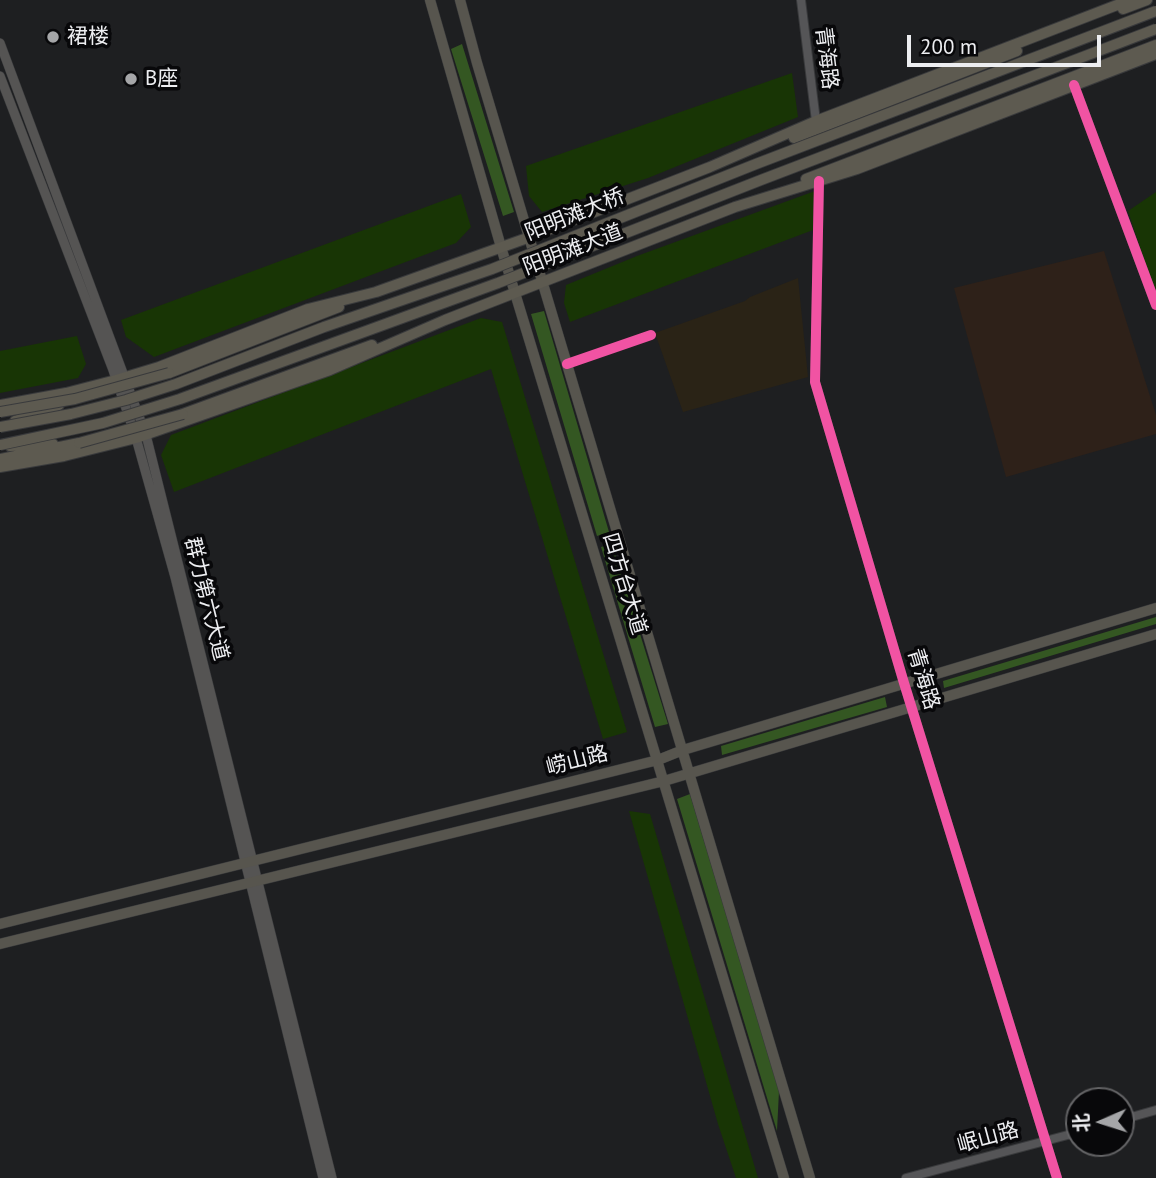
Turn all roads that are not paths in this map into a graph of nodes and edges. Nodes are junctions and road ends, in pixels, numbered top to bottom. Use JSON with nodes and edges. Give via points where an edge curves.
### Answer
{"nodes":[{"id":1,"x":430,"y":0,"type":"edge"},
{"id":2,"x":460,"y":0,"type":"edge"},
{"id":3,"x":801,"y":0,"type":"edge"},
{"id":4,"x":1129,"y":0,"type":"edge"},
{"id":5,"x":1147,"y":0,"type":"edge"},
{"id":6,"x":1156,"y":11,"type":"edge"},
{"id":7,"x":1156,"y":29,"type":"edge"},
{"id":8,"x":0,"y":43,"type":"edge"},
{"id":9,"x":1156,"y":45,"type":"edge"},
{"id":10,"x":1156,"y":54,"type":"edge"},
{"id":11,"x":0,"y":76,"type":"edge"},
{"id":12,"x":1074,"y":85,"type":"junction"},
{"id":13,"x":816,"y":121,"type":"junction"},
{"id":14,"x":716,"y":164,"type":"junction"},
{"id":15,"x":819,"y":181,"type":"junction"},
{"id":16,"x":735,"y":207,"type":"junction"},
{"id":17,"x":530,"y":237,"type":"junction"},
{"id":18,"x":501,"y":247,"type":"junction"},
{"id":19,"x":543,"y":283,"type":"junction"},
{"id":20,"x":376,"y":292,"type":"junction"},
{"id":21,"x":515,"y":293,"type":"junction"},
{"id":22,"x":1156,"y":305,"type":"edge"},
{"id":23,"x":445,"y":320,"type":"junction"},
{"id":24,"x":651,"y":335,"type":"dead end"},
{"id":25,"x":567,"y":364,"type":"junction"},
{"id":26,"x":121,"y":379,"type":"junction"},
{"id":27,"x":75,"y":399,"type":"junction"},
{"id":28,"x":0,"y":405,"type":"edge"},
{"id":29,"x":0,"y":412,"type":"edge"},
{"id":30,"x":0,"y":427,"type":"edge"},
{"id":31,"x":141,"y":436,"type":"junction"},
{"id":32,"x":79,"y":443,"type":"junction"},
{"id":33,"x":0,"y":446,"type":"edge"},
{"id":34,"x":0,"y":459,"type":"edge"},
{"id":35,"x":0,"y":467,"type":"edge"},
{"id":36,"x":1156,"y":608,"type":"edge"},
{"id":37,"x":1156,"y":634,"type":"edge"},
{"id":38,"x":904,"y":683,"type":"junction"},
{"id":39,"x":911,"y":707,"type":"junction"},
{"id":40,"x":683,"y":750,"type":"junction"},
{"id":41,"x":658,"y":760,"type":"junction"},
{"id":42,"x":690,"y":773,"type":"junction"},
{"id":43,"x":664,"y":781,"type":"junction"},
{"id":44,"x":249,"y":863,"type":"junction"},
{"id":45,"x":253,"y":881,"type":"junction"},
{"id":46,"x":0,"y":924,"type":"edge"},
{"id":47,"x":0,"y":944,"type":"edge"},
{"id":48,"x":1156,"y":1110,"type":"edge"},
{"id":49,"x":1135,"y":1116,"type":"edge"},
{"id":50,"x":1065,"y":1136,"type":"edge"},
{"id":51,"x":1045,"y":1141,"type":"junction"},
{"id":52,"x":323,"y":1178,"type":"edge"},
{"id":53,"x":332,"y":1178,"type":"edge"},
{"id":54,"x":784,"y":1178,"type":"edge"},
{"id":55,"x":810,"y":1178,"type":"edge"},
{"id":56,"x":906,"y":1178,"type":"edge"},
{"id":57,"x":1057,"y":1178,"type":"edge"}],
"edges":[{"from":1,"to":18,"type":"main road","name":"四方台大道"},
{"from":2,"to":17,"type":"main road","name":"四方台大道"},
{"from":3,"to":13,"type":"street","name":"青海路"},
{"from":4,"to":13,"type":"highway","name":"阳明滩大道"},
{"from":5,"to":14,"type":"highway","via":[[824,127]]},
{"from":6,"to":30,"type":"highway","name":"阳明滩大桥","bridge":true,"via":[[492,270],[176,384],[82,412]]},
{"from":7,"to":33,"type":"highway","name":"阳明滩大桥","bridge":true,"via":[[498,284],[180,399],[103,423]]},
{"from":8,"to":26,"type":"main road","name":"群力第六大道"},
{"from":9,"to":16,"type":"highway"},
{"from":10,"to":12,"type":"highway","name":"阳明滩大道"},
{"from":11,"to":26,"type":"main road","name":"群力第六大道"},
{"from":12,"to":15,"type":"highway","name":"阳明滩大道"},
{"from":12,"to":22,"type":"street"},
{"from":13,"to":14,"type":"highway","name":"阳明滩大道"},
{"from":14,"to":17,"type":"highway","name":"阳明滩大道"},
{"from":15,"to":16,"type":"highway","name":"阳明滩大道"},
{"from":15,"to":38,"type":"street","name":"青海路","via":[[815,382]]},
{"from":16,"to":19,"type":"highway","name":"阳明滩大道"},
{"from":17,"to":18,"type":"highway","name":"阳明滩大道"},
{"from":17,"to":19,"type":"main road","name":"四方台大道"},
{"from":18,"to":20,"type":"highway","name":"阳明滩大道"},
{"from":18,"to":21,"type":"main road","name":"四方台大道"},
{"from":19,"to":21,"type":"highway","name":"阳明滩大道"},
{"from":19,"to":25,"type":"main road","name":"四方台大道"},
{"from":20,"to":26,"type":"highway","name":"阳明滩大道","via":[[308,309]]},
{"from":20,"to":27,"type":"highway","bridge":true,"via":[[169,373]]},
{"from":21,"to":23,"type":"highway","name":"阳明滩大道"},
{"from":21,"to":41,"type":"main road","name":"四方台大道"},
{"from":23,"to":31,"type":"highway","name":"阳明滩大道","via":[[330,370]]},
{"from":23,"to":32,"type":"highway","bridge":true,"via":[[164,421]]},
{"from":24,"to":25,"type":"street"},
{"from":25,"to":40,"type":"main road","name":"四方台大道"},
{"from":26,"to":28,"type":"highway","name":"阳明滩大道"},
{"from":26,"to":31,"type":"main road","name":"群力第六大道"},
{"from":27,"to":29,"type":"highway","bridge":true},
{"from":27,"to":30,"type":"highway","bridge":true},
{"from":31,"to":35,"type":"highway","name":"阳明滩大道"},
{"from":31,"to":44,"type":"main road","name":"群力第六大道"},
{"from":32,"to":33,"type":"highway","bridge":true},
{"from":32,"to":34,"type":"highway"},
{"from":36,"to":38,"type":"main road","name":"崂山路"},
{"from":37,"to":39,"type":"main road","name":"崂山路"},
{"from":38,"to":39,"type":"street","name":"青海路"},
{"from":38,"to":40,"type":"main road","name":"崂山路"},
{"from":39,"to":42,"type":"main road","name":"崂山路"},
{"from":39,"to":51,"type":"street","name":"青海路"},
{"from":40,"to":41,"type":"main road","name":"崂山路"},
{"from":40,"to":42,"type":"main road","name":"四方台大道"},
{"from":41,"to":43,"type":"main road","name":"四方台大道"},
{"from":41,"to":44,"type":"main road","name":"崂山路"},
{"from":42,"to":43,"type":"main road","name":"崂山路"},
{"from":42,"to":55,"type":"main road","name":"四方台大道"},
{"from":43,"to":45,"type":"main road","name":"崂山路"},
{"from":43,"to":54,"type":"main road","name":"四方台大道"},
{"from":44,"to":45,"type":"main road","name":"群力第六大道"},
{"from":44,"to":46,"type":"main road","name":"崂山路"},
{"from":45,"to":47,"type":"main road","name":"崂山路"},
{"from":45,"to":52,"type":"main road","name":"群力第六大道"},
{"from":45,"to":53,"type":"main road","name":"群力第六大道"},
{"from":48,"to":49,"type":"street"},
{"from":50,"to":51,"type":"street","name":"岷山路"},
{"from":51,"to":56,"type":"street","name":"岷山路"},
{"from":51,"to":57,"type":"street","name":"青海路"}]}
